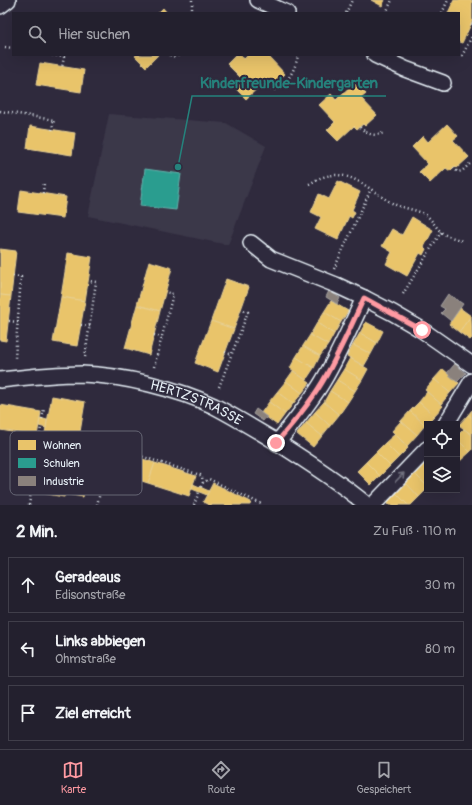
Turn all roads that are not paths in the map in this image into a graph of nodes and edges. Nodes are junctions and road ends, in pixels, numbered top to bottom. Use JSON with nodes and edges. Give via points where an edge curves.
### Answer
{"nodes":[{"id":1,"x":8,"y":0,"type":"edge"},
{"id":2,"x":258,"y":0,"type":"edge"},
{"id":3,"x":0,"y":6,"type":"edge"},
{"id":4,"x":285,"y":12,"type":"edge"},
{"id":5,"x":378,"y":56,"type":"edge"},
{"id":6,"x":443,"y":84,"type":"dead end"},
{"id":7,"x":251,"y":243,"type":"dead end"},
{"id":8,"x":364,"y":298,"type":"junction"},
{"id":9,"x":472,"y":365,"type":"edge"},
{"id":10,"x":0,"y":380,"type":"edge"},
{"id":11,"x":472,"y":381,"type":"edge"},
{"id":12,"x":448,"y":421,"type":"edge"},
{"id":13,"x":276,"y":443,"type":"junction"},
{"id":14,"x":424,"y":452,"type":"edge"},
{"id":15,"x":367,"y":505,"type":"edge"},
{"id":16,"x":373,"y":505,"type":"edge"}],
"edges":[{"from":1,"to":3,"type":"street"},
{"from":2,"to":4,"type":"street"},
{"from":5,"to":6,"type":"street"},
{"from":7,"to":8,"type":"street","via":[[271,259]]},
{"from":8,"to":9,"type":"street","via":[[422,330]]},
{"from":8,"to":13,"type":"street","via":[[337,357],[322,382]]},
{"from":10,"to":13,"type":"street","name":"HERTZSTRASSE","via":[[82,374],[148,384],[182,393],[214,406]]},
{"from":11,"to":12,"type":"street"},
{"from":13,"to":15,"type":"street","name":"HERTZSTRASSE","via":[[326,474]]},
{"from":16,"to":14,"type":"street","one_way":true}]}
